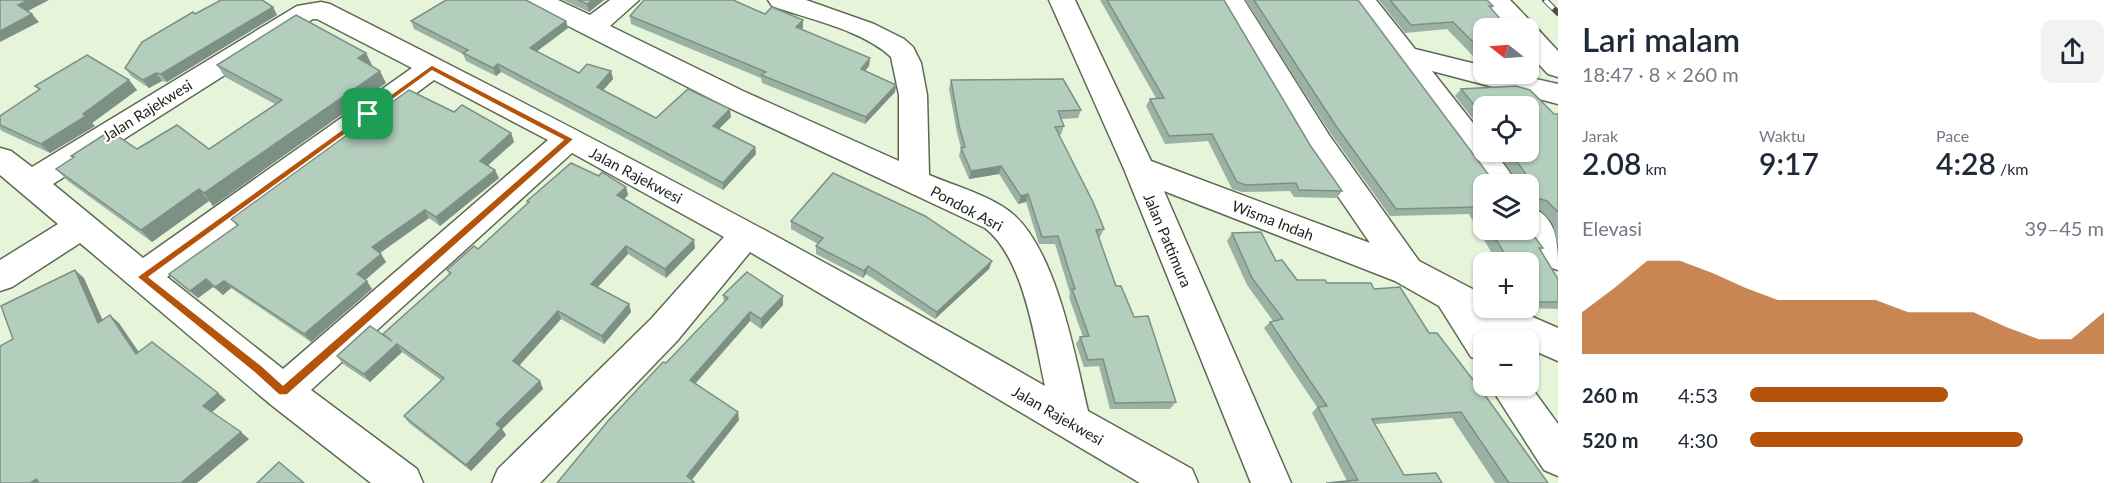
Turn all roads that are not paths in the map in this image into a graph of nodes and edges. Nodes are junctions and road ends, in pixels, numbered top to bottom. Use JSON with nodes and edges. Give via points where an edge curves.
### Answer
{"nodes":[{"id":1,"x":538,"y":0,"type":"edge"},
{"id":2,"x":626,"y":0,"type":"edge"},
{"id":3,"x":781,"y":0,"type":"edge"},
{"id":4,"x":1062,"y":0,"type":"edge"},
{"id":5,"x":1231,"y":0,"type":"edge"},
{"id":6,"x":1363,"y":0,"type":"edge"},
{"id":7,"x":1496,"y":0,"type":"edge"},
{"id":8,"x":1513,"y":18,"type":"edge"},
{"id":9,"x":592,"y":27,"type":"junction"},
{"id":10,"x":1539,"y":48,"type":"edge"},
{"id":11,"x":1407,"y":56,"type":"junction"},
{"id":12,"x":432,"y":68,"type":"junction"},
{"id":13,"x":1558,"y":68,"type":"edge"},
{"id":14,"x":1558,"y":94,"type":"edge"},
{"id":15,"x":569,"y":139,"type":"junction"},
{"id":16,"x":0,"y":159,"type":"edge"},
{"id":17,"x":1139,"y":169,"type":"junction"},
{"id":18,"x":1496,"y":174,"type":"edge"},
{"id":19,"x":913,"y":181,"type":"junction"},
{"id":20,"x":31,"y":183,"type":"junction"},
{"id":21,"x":82,"y":226,"type":"junction"},
{"id":22,"x":1539,"y":232,"type":"edge"},
{"id":23,"x":745,"y":235,"type":"junction"},
{"id":24,"x":1558,"y":257,"type":"edge"},
{"id":25,"x":1407,"y":271,"type":"junction"},
{"id":26,"x":142,"y":277,"type":"junction"},
{"id":27,"x":0,"y":278,"type":"edge"},
{"id":28,"x":1451,"y":296,"type":"junction"},
{"id":29,"x":1473,"y":330,"type":"edge"},
{"id":30,"x":1558,"y":345,"type":"edge"},
{"id":31,"x":283,"y":392,"type":"junction"},
{"id":32,"x":1516,"y":396,"type":"edge"},
{"id":33,"x":1072,"y":424,"type":"junction"},
{"id":34,"x":1558,"y":458,"type":"edge"},
{"id":35,"x":403,"y":483,"type":"edge"},
{"id":36,"x":512,"y":483,"type":"edge"},
{"id":37,"x":1178,"y":483,"type":"edge"},
{"id":38,"x":1271,"y":483,"type":"edge"}],
"edges":[{"from":1,"to":9,"type":"street"},
{"from":2,"to":9,"type":"street"},
{"from":3,"to":19,"type":"street","name":"Pondok Asri","via":[[888,40],[904,54],[909,67],[916,135]]},
{"from":4,"to":17,"type":"street","name":"Jalan Pattimura"},
{"from":5,"to":25,"type":"street","via":[[1318,143]]},
{"from":6,"to":11,"type":"street"},
{"from":7,"to":8,"type":"street"},
{"from":9,"to":19,"type":"street","via":[[733,98]]},
{"from":10,"to":13,"type":"street"},
{"from":11,"to":14,"type":"street"},
{"from":11,"to":18,"type":"street"},
{"from":12,"to":15,"type":"street","name":"Jalan Rajekwesi"},
{"from":12,"to":20,"type":"street","name":"Jalan Rajekwesi","via":[[313,9]]},
{"from":12,"to":26,"type":"street"},
{"from":15,"to":23,"type":"street","name":"Jalan Rajekwesi"},
{"from":15,"to":31,"type":"street"},
{"from":16,"to":20,"type":"street"},
{"from":17,"to":25,"type":"street","name":"Wisma Indah"},
{"from":17,"to":38,"type":"street","name":"Jalan Pattimura"},
{"from":19,"to":33,"type":"street","name":"Pondok Asri","via":[[1003,224],[1016,238],[1041,300]]},
{"from":20,"to":21,"type":"street"},
{"from":21,"to":26,"type":"street"},
{"from":21,"to":27,"type":"street"},
{"from":22,"to":24,"type":"street"},
{"from":23,"to":33,"type":"street","name":"Jalan Rajekwesi"},
{"from":23,"to":36,"type":"street","via":[[664,330]]},
{"from":25,"to":28,"type":"street","name":"Wisma Indah"},
{"from":26,"to":31,"type":"street"},
{"from":28,"to":29,"type":"street"},
{"from":28,"to":30,"type":"street"},
{"from":31,"to":35,"type":"street"},
{"from":32,"to":34,"type":"street"},
{"from":33,"to":37,"type":"street","name":"Jalan Rajekwesi"}]}
